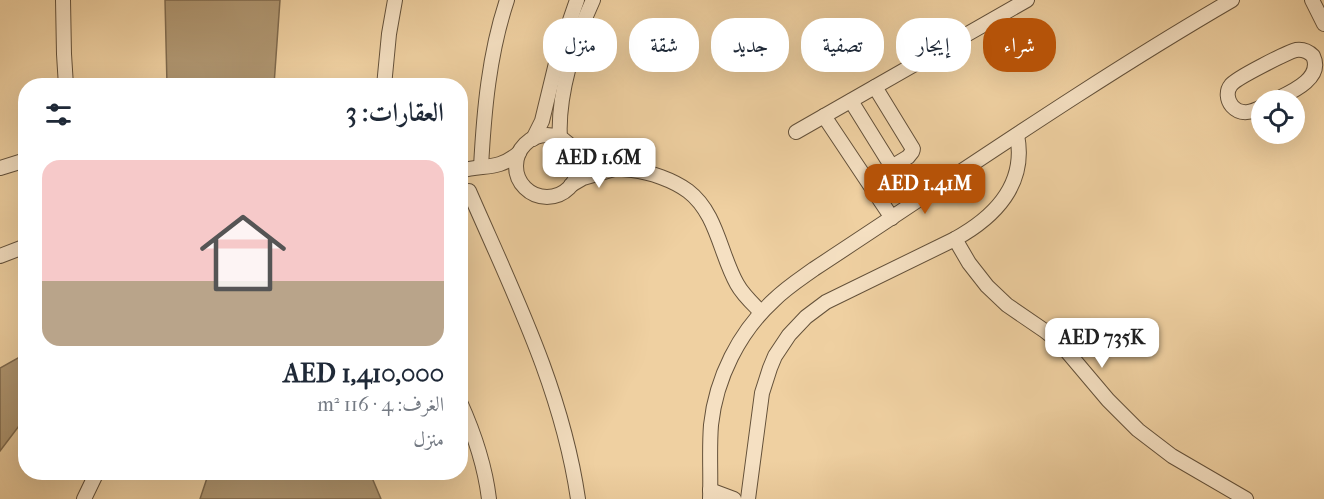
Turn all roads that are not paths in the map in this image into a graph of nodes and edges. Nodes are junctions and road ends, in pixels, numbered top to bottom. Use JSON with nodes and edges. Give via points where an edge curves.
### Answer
{"nodes":[{"id":1,"x":63,"y":0,"type":"edge"},
{"id":2,"x":395,"y":0,"type":"edge"},
{"id":3,"x":507,"y":0,"type":"edge"},
{"id":4,"x":578,"y":0,"type":"edge"},
{"id":5,"x":593,"y":0,"type":"edge"},
{"id":6,"x":1027,"y":0,"type":"edge"},
{"id":7,"x":1233,"y":0,"type":"edge"},
{"id":8,"x":1312,"y":0,"type":"edge"},
{"id":9,"x":1324,"y":24,"type":"edge"},
{"id":10,"x":66,"y":78,"type":"edge"},
{"id":11,"x":385,"y":78,"type":"edge"},
{"id":12,"x":1320,"y":78,"type":"edge"},
{"id":13,"x":875,"y":87,"type":"junction"},
{"id":14,"x":1296,"y":90,"type":"edge"},
{"id":15,"x":850,"y":101,"type":"junction"},
{"id":16,"x":1251,"y":111,"type":"edge"},
{"id":17,"x":824,"y":116,"type":"junction"},
{"id":18,"x":796,"y":132,"type":"dead end"},
{"id":19,"x":1017,"y":135,"type":"junction"},
{"id":20,"x":533,"y":139,"type":"junction"},
{"id":21,"x":560,"y":139,"type":"junction"},
{"id":22,"x":519,"y":153,"type":"junction"},
{"id":23,"x":575,"y":153,"type":"junction"},
{"id":24,"x":18,"y":162,"type":"edge"},
{"id":25,"x":473,"y":167,"type":"edge"},
{"id":26,"x":892,"y":167,"type":"junction"},
{"id":27,"x":0,"y":168,"type":"edge"},
{"id":28,"x":616,"y":169,"type":"junction"},
{"id":29,"x":520,"y":180,"type":"junction"},
{"id":30,"x":868,"y":181,"type":"junction"},
{"id":31,"x":572,"y":185,"type":"junction"},
{"id":32,"x":469,"y":191,"type":"dead end"},
{"id":33,"x":892,"y":218,"type":"junction"},
{"id":34,"x":955,"y":238,"type":"junction"},
{"id":35,"x":18,"y":249,"type":"edge"},
{"id":36,"x":0,"y":256,"type":"edge"},
{"id":37,"x":761,"y":312,"type":"junction"},
{"id":38,"x":468,"y":422,"type":"edge"},
{"id":39,"x":93,"y":480,"type":"edge"},
{"id":40,"x":710,"y":495,"type":"edge"},
{"id":41,"x":84,"y":499,"type":"edge"},
{"id":42,"x":489,"y":499,"type":"edge"},
{"id":43,"x":578,"y":499,"type":"edge"},
{"id":44,"x":734,"y":499,"type":"edge"},
{"id":45,"x":748,"y":499,"type":"edge"},
{"id":46,"x":1246,"y":499,"type":"edge"}],
"edges":[{"from":1,"to":10,"type":"street"},
{"from":2,"to":11,"type":"street"},
{"from":3,"to":25,"type":"street"},
{"from":4,"to":20,"type":"street","via":[[558,56],[542,121]]},
{"from":5,"to":21,"type":"street","via":[[569,70]]},
{"from":6,"to":13,"type":"street"},
{"from":7,"to":19,"type":"street"},
{"from":8,"to":9,"type":"street"},
{"from":12,"to":14,"type":"street"},
{"from":12,"to":16,"type":"street","via":[[1315,58],[1297,50],[1232,83],[1230,103],[1242,112]]},
{"from":13,"to":15,"type":"street"},
{"from":13,"to":26,"type":"street","via":[[913,149]]},
{"from":15,"to":17,"type":"street"},
{"from":15,"to":26,"type":"street"},
{"from":17,"to":18,"type":"street"},
{"from":17,"to":30,"type":"street"},
{"from":19,"to":33,"type":"street"},
{"from":19,"to":34,"type":"street","via":[[1019,163],[1005,196],[986,219]]},
{"from":20,"to":21,"type":"street"},
{"from":20,"to":22,"type":"street"},
{"from":21,"to":23,"type":"street"},
{"from":22,"to":25,"type":"street","via":[[507,161]]},
{"from":22,"to":29,"type":"street","via":[[516,167]]},
{"from":23,"to":28,"type":"street","via":[[592,163]]},
{"from":23,"to":31,"type":"street","via":[[578,166]]},
{"from":24,"to":27,"type":"street"},
{"from":25,"to":29,"type":"street","via":[[508,172]]},
{"from":26,"to":30,"type":"street"},
{"from":28,"to":31,"type":"street"},
{"from":28,"to":37,"type":"street","via":[[634,170],[670,182],[699,201],[738,286]]},
{"from":29,"to":31,"type":"street","via":[[528,191],[541,196],[561,194]]},
{"from":30,"to":33,"type":"street"},
{"from":32,"to":43,"type":"street","via":[[550,380]]},
{"from":33,"to":37,"type":"street","via":[[799,279]]},
{"from":34,"to":45,"type":"street","via":[[826,302],[789,335],[770,368],[762,393]]},
{"from":34,"to":46,"type":"street","via":[[987,286],[1059,342],[1138,430],[1172,456]]},
{"from":35,"to":36,"type":"street"},
{"from":37,"to":40,"type":"street","via":[[734,351],[717,393],[711,423]]},
{"from":38,"to":42,"type":"street"},
{"from":39,"to":41,"type":"street"},
{"from":40,"to":44,"type":"street"}]}
